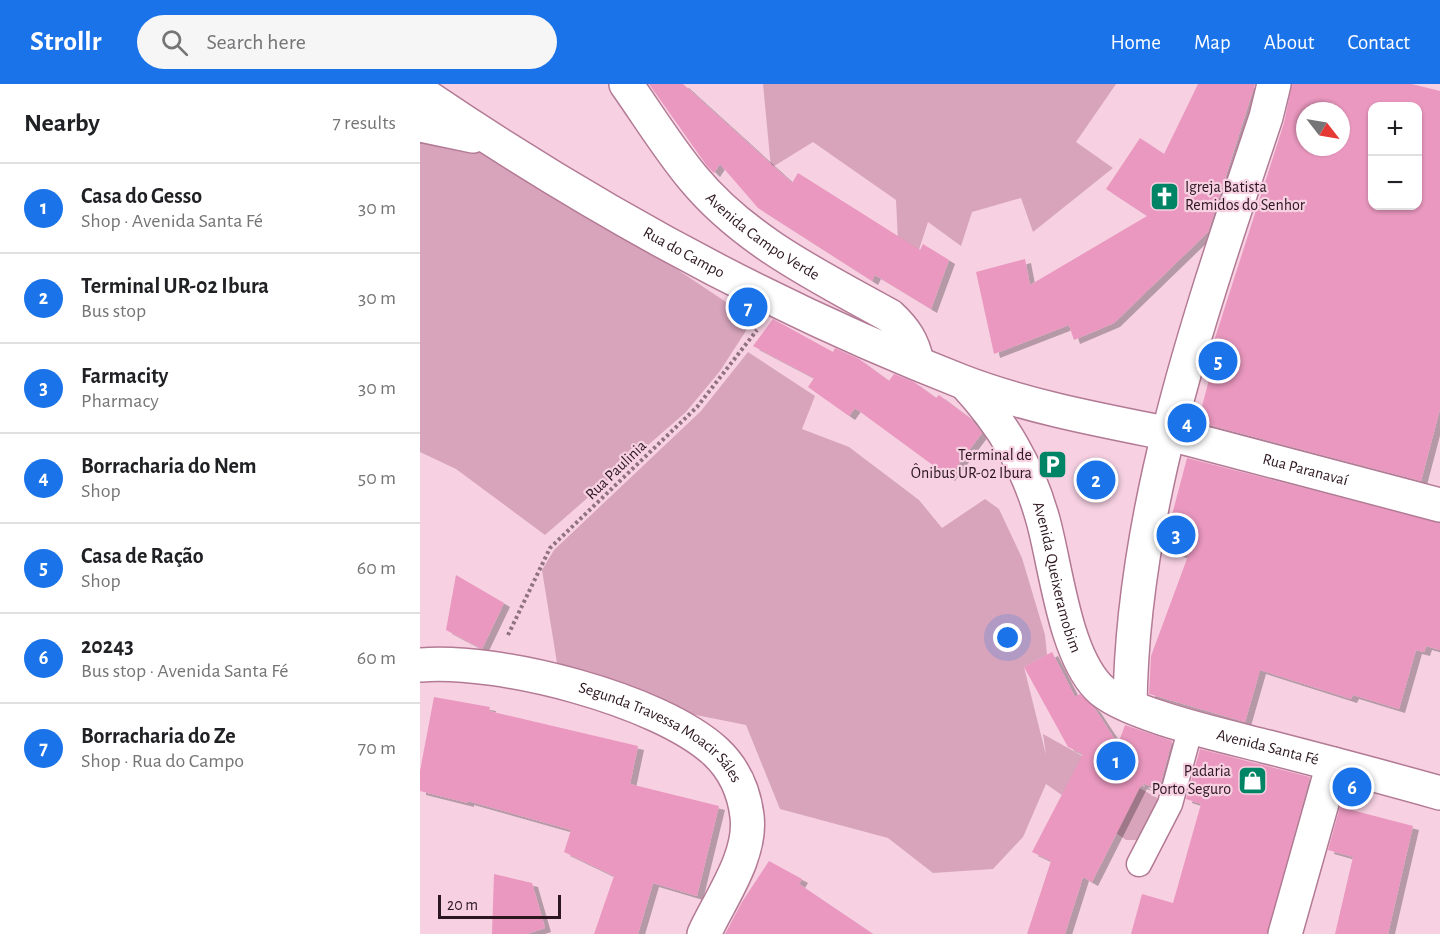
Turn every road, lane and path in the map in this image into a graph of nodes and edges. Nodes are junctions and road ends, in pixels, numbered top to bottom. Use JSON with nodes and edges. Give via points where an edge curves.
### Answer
{"nodes":[{"id":1,"x":626,"y":84,"type":"edge"},
{"id":2,"x":1274,"y":84,"type":"edge"},
{"id":3,"x":420,"y":92,"type":"edge"},
{"id":4,"x":420,"y":125,"type":"edge"},
{"id":5,"x":489,"y":139,"type":"junction"},
{"id":6,"x":776,"y":299,"type":"junction"},
{"id":7,"x":917,"y":362,"type":"junction"},
{"id":8,"x":964,"y":382,"type":"junction"},
{"id":9,"x":1170,"y":434,"type":"junction"},
{"id":10,"x":1440,"y":505,"type":"edge"},
{"id":11,"x":420,"y":665,"type":"edge"},
{"id":12,"x":492,"y":669,"type":"junction"},
{"id":13,"x":1130,"y":706,"type":"junction"},
{"id":14,"x":1191,"y":727,"type":"junction"},
{"id":15,"x":1333,"y":764,"type":"junction"},
{"id":16,"x":1440,"y":793,"type":"edge"},
{"id":17,"x":1139,"y":864,"type":"dead end"},
{"id":18,"x":704,"y":934,"type":"edge"},
{"id":19,"x":1285,"y":934,"type":"edge"}],
"edges":[{"from":1,"to":7,"type":"main road","name":"Avenida Campo Verde","via":[[693,178],[713,199],[779,254],[890,316],[915,347]]},
{"from":2,"to":9,"type":"main road","via":[[1199,320]]},
{"from":3,"to":5,"type":"main road","name":"Rua do Campo"},
{"from":4,"to":5,"type":"main road"},
{"from":5,"to":6,"type":"main road","name":"Rua do Campo","via":[[699,261]]},
{"from":6,"to":7,"type":"main road","name":"Rua do Campo"},
{"from":6,"to":12,"type":"path","name":"Rua Paulinia","via":[[750,341],[697,407],[550,548]]},
{"from":7,"to":8,"type":"main road","name":"Rua do Campo"},
{"from":8,"to":9,"type":"main road","via":[[1029,403]]},
{"from":8,"to":13,"type":"main road","name":"Avenida Queixeramobim","via":[[1006,432],[1032,482],[1065,613],[1082,661],[1098,687]]},
{"from":9,"to":10,"type":"main road","name":"Rua Paranavaí"},
{"from":9,"to":13,"type":"main road","via":[[1154,492],[1139,588]]},
{"from":11,"to":12,"type":"main road","name":"Segunda Travessa Moacir Sáles"},
{"from":12,"to":18,"type":"main road","name":"Segunda Travessa Moacir Sáles","via":[[643,708],[704,743],[733,772],[747,818],[746,840]]},
{"from":13,"to":14,"type":"main road","name":"Avenida Santa Fé"},
{"from":14,"to":15,"type":"main road","name":"Avenida Santa Fé"},
{"from":14,"to":17,"type":"lane","via":[[1170,804]]},
{"from":15,"to":16,"type":"main road","name":"Avenida Santa Fé"},
{"from":15,"to":19,"type":"main road"}]}
